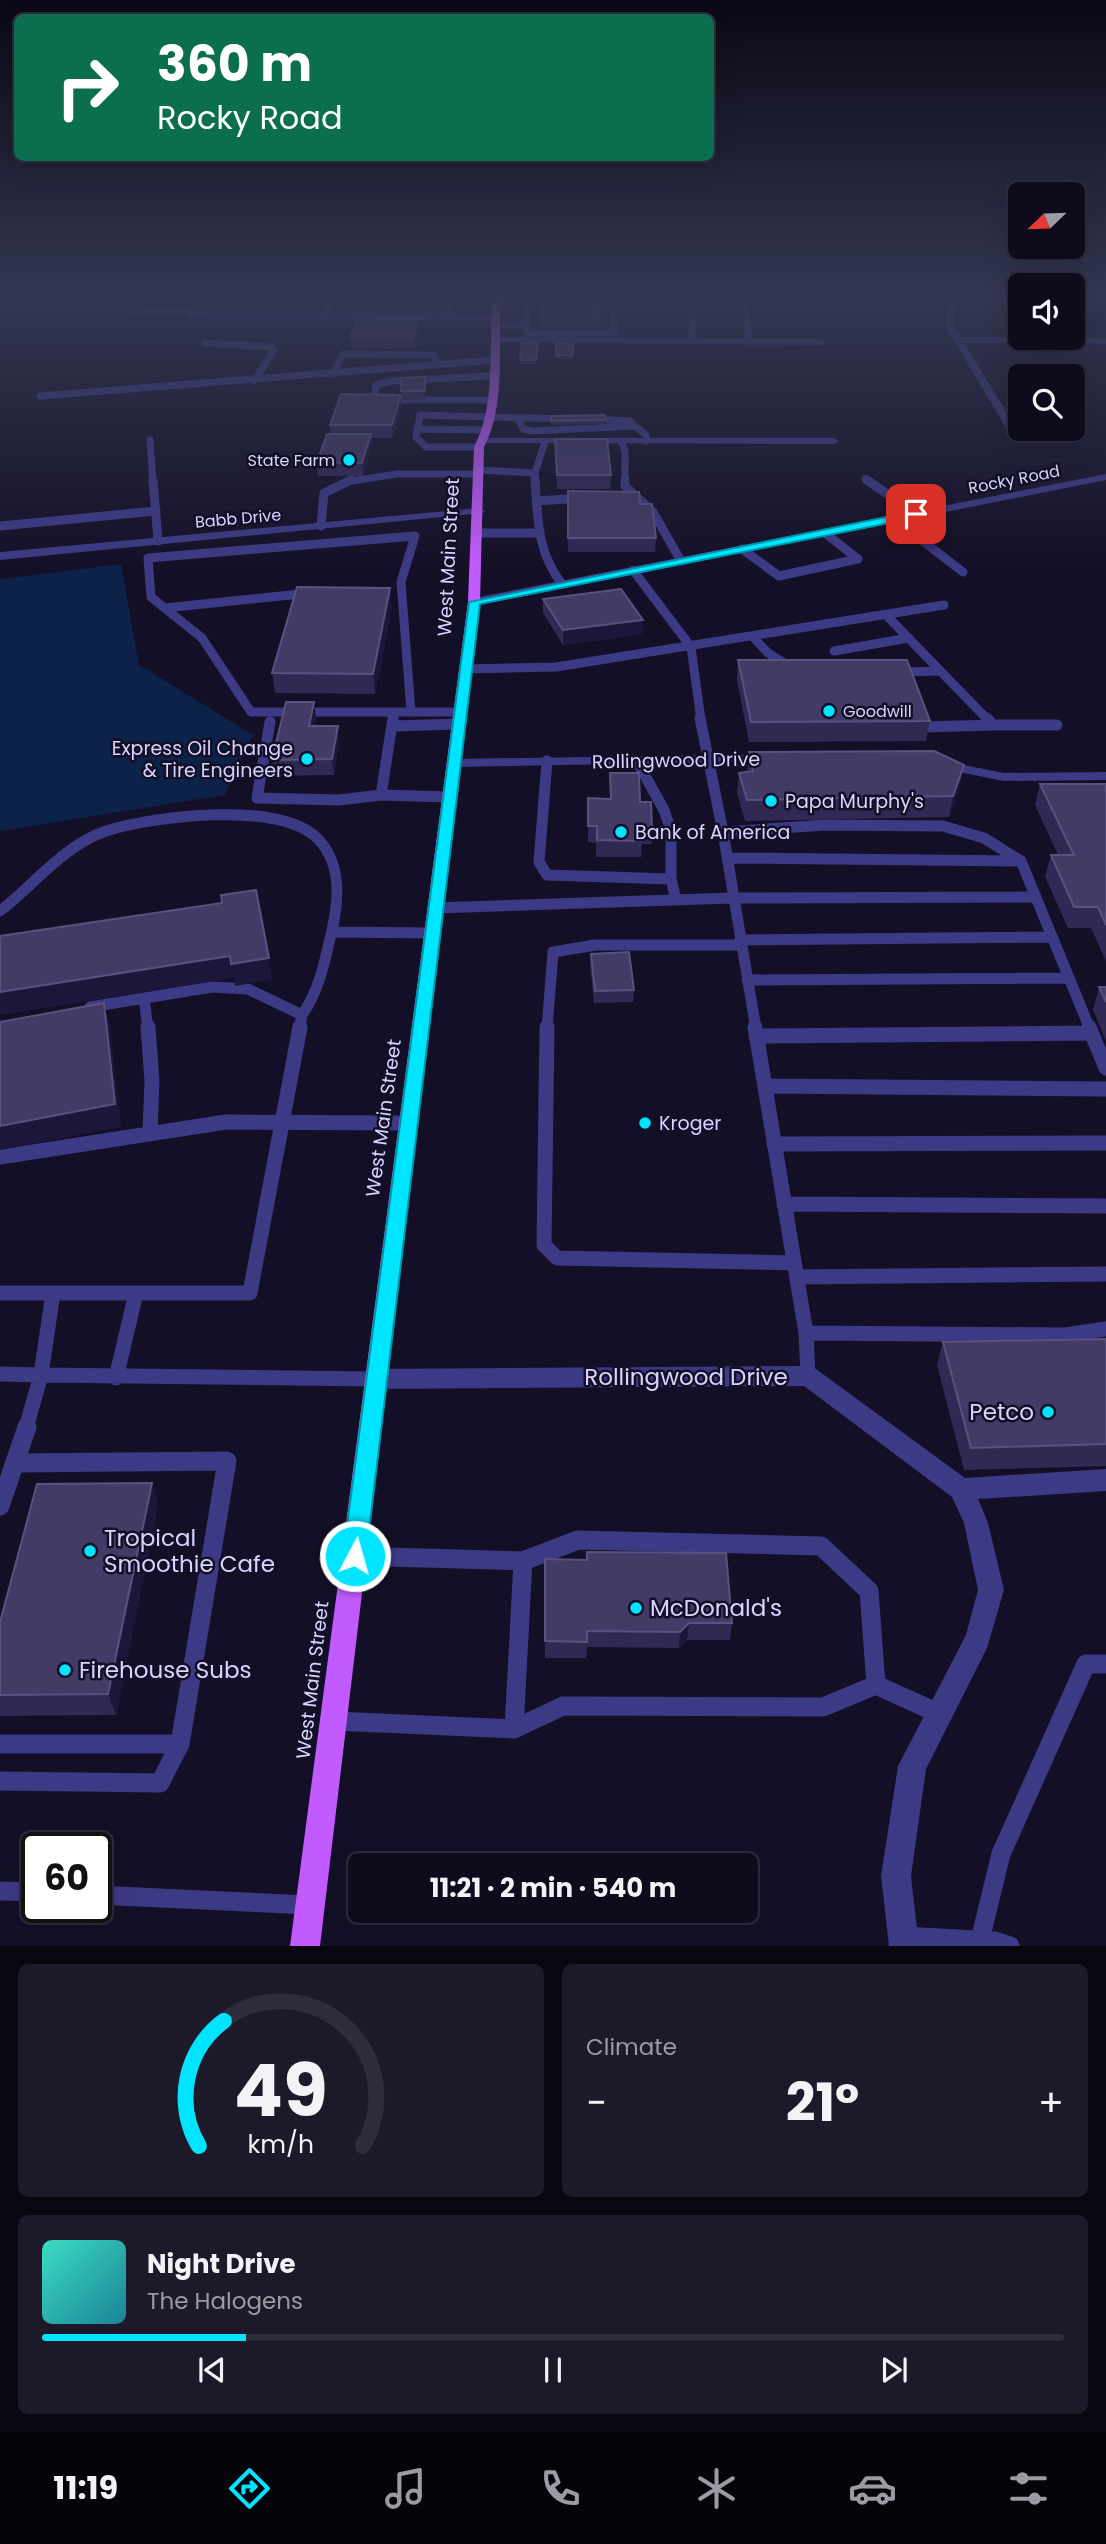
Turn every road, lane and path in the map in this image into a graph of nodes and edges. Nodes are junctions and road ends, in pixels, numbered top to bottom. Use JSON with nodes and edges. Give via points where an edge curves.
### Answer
{"nodes":[{"id":1,"x":143,"y":389,"type":"edge"},
{"id":2,"x":375,"y":389,"type":"edge"},
{"id":3,"x":490,"y":389,"type":"edge"},
{"id":4,"x":988,"y":389,"type":"edge"},
{"id":5,"x":40,"y":396,"type":"dead end"},
{"id":6,"x":416,"y":402,"type":"junction"},
{"id":7,"x":420,"y":415,"type":"junction"},
{"id":8,"x":519,"y":421,"type":"junction"},
{"id":9,"x":1008,"y":423,"type":"edge"},
{"id":10,"x":635,"y":426,"type":"junction"},
{"id":11,"x":485,"y":427,"type":"junction"},
{"id":12,"x":416,"y":429,"type":"junction"},
{"id":13,"x":150,"y":440,"type":"dead end"},
{"id":14,"x":545,"y":441,"type":"junction"},
{"id":15,"x":621,"y":441,"type":"junction"},
{"id":16,"x":647,"y":441,"type":"junction"},
{"id":17,"x":834,"y":441,"type":"dead end"},
{"id":18,"x":480,"y":472,"type":"junction"},
{"id":19,"x":535,"y":473,"type":"junction"},
{"id":20,"x":1106,"y":477,"type":"edge"},
{"id":21,"x":865,"y":479,"type":"dead end"},
{"id":22,"x":636,"y":497,"type":"junction"},
{"id":23,"x":598,"y":498,"type":"edge"},
{"id":24,"x":623,"y":498,"type":"edge"},
{"id":25,"x":537,"y":500,"type":"junction"},
{"id":26,"x":156,"y":511,"type":"junction"},
{"id":27,"x":479,"y":511,"type":"junction"},
{"id":28,"x":916,"y":514,"type":"junction"},
{"id":29,"x":894,"y":519,"type":"junction"},
{"id":30,"x":0,"y":526,"type":"edge"},
{"id":31,"x":321,"y":526,"type":"junction"},
{"id":32,"x":478,"y":533,"type":"junction"},
{"id":33,"x":540,"y":533,"type":"junction"},
{"id":34,"x":825,"y":533,"type":"junction"},
{"id":35,"x":158,"y":541,"type":"junction"},
{"id":36,"x":742,"y":549,"type":"junction"},
{"id":37,"x":0,"y":556,"type":"edge"},
{"id":38,"x":681,"y":561,"type":"junction"},
{"id":39,"x":633,"y":570,"type":"junction"},
{"id":40,"x":963,"y":572,"type":"dead end"},
{"id":41,"x":562,"y":584,"type":"junction"},
{"id":42,"x":401,"y":590,"type":"junction"},
{"id":43,"x":388,"y":591,"type":"edge"},
{"id":44,"x":322,"y":592,"type":"edge"},
{"id":45,"x":474,"y":602,"type":"junction"},
{"id":46,"x":944,"y":605,"type":"dead end"},
{"id":47,"x":165,"y":608,"type":"junction"},
{"id":48,"x":886,"y":615,"type":"junction"},
{"id":49,"x":753,"y":637,"type":"junction"},
{"id":50,"x":909,"y":638,"type":"junction"},
{"id":51,"x":691,"y":647,"type":"junction"},
{"id":52,"x":834,"y":651,"type":"dead end"},
{"id":53,"x":466,"y":669,"type":"junction"},
{"id":54,"x":798,"y":669,"type":"edge"},
{"id":55,"x":940,"y":671,"type":"junction"},
{"id":56,"x":901,"y":672,"type":"edge"},
{"id":57,"x":394,"y":712,"type":"junction"},
{"id":58,"x":411,"y":712,"type":"junction"},
{"id":59,"x":460,"y":718,"type":"junction"},
{"id":60,"x":270,"y":722,"type":"dead end"},
{"id":61,"x":993,"y":725,"type":"junction"},
{"id":62,"x":1057,"y":725,"type":"dead end"},
{"id":63,"x":392,"y":726,"type":"junction"},
{"id":64,"x":926,"y":727,"type":"edge"},
{"id":65,"x":790,"y":758,"type":"edge"},
{"id":66,"x":709,"y":759,"type":"junction"},
{"id":67,"x":547,"y":761,"type":"junction"},
{"id":68,"x":637,"y":761,"type":"junction"},
{"id":69,"x":924,"y":761,"type":"edge"},
{"id":70,"x":454,"y":762,"type":"junction"},
{"id":71,"x":1106,"y":776,"type":"edge"},
{"id":72,"x":381,"y":795,"type":"junction"},
{"id":73,"x":450,"y":797,"type":"junction"},
{"id":74,"x":723,"y":832,"type":"junction"},
{"id":75,"x":729,"y":858,"type":"junction"},
{"id":76,"x":1021,"y":862,"type":"junction"},
{"id":77,"x":671,"y":879,"type":"junction"},
{"id":78,"x":1036,"y":897,"type":"junction"},
{"id":79,"x":733,"y":898,"type":"junction"},
{"id":80,"x":676,"y":900,"type":"junction"},
{"id":81,"x":436,"y":908,"type":"junction"},
{"id":82,"x":0,"y":911,"type":"edge"},
{"id":83,"x":332,"y":932,"type":"junction"},
{"id":84,"x":433,"y":933,"type":"junction"},
{"id":85,"x":1051,"y":937,"type":"junction"},
{"id":86,"x":741,"y":943,"type":"junction"},
{"id":87,"x":1068,"y":978,"type":"junction"},
{"id":88,"x":747,"y":980,"type":"junction"},
{"id":89,"x":144,"y":998,"type":"junction"},
{"id":90,"x":76,"y":1009,"type":"edge"},
{"id":91,"x":302,"y":1014,"type":"junction"},
{"id":92,"x":1091,"y":1033,"type":"junction"},
{"id":93,"x":756,"y":1036,"type":"junction"},
{"id":94,"x":1106,"y":1068,"type":"edge"},
{"id":95,"x":765,"y":1086,"type":"junction"},
{"id":96,"x":1106,"y":1089,"type":"edge"},
{"id":97,"x":282,"y":1122,"type":"junction"},
{"id":98,"x":408,"y":1123,"type":"junction"},
{"id":99,"x":150,"y":1132,"type":"junction"},
{"id":100,"x":1106,"y":1143,"type":"edge"},
{"id":101,"x":774,"y":1144,"type":"junction"},
{"id":102,"x":0,"y":1157,"type":"edge"},
{"id":103,"x":784,"y":1204,"type":"junction"},
{"id":104,"x":1106,"y":1206,"type":"edge"},
{"id":105,"x":796,"y":1270,"type":"junction"},
{"id":106,"x":1106,"y":1273,"type":"edge"},
{"id":107,"x":0,"y":1293,"type":"edge"},
{"id":108,"x":54,"y":1293,"type":"junction"},
{"id":109,"x":136,"y":1293,"type":"junction"},
{"id":110,"x":1106,"y":1329,"type":"edge"},
{"id":111,"x":806,"y":1333,"type":"junction"},
{"id":112,"x":0,"y":1374,"type":"edge"},
{"id":113,"x":41,"y":1375,"type":"junction"},
{"id":114,"x":808,"y":1376,"type":"junction"},
{"id":115,"x":116,"y":1378,"type":"junction"},
{"id":116,"x":374,"y":1379,"type":"junction"},
{"id":117,"x":227,"y":1461,"type":"joint"},
{"id":118,"x":17,"y":1463,"type":"junction"},
{"id":119,"x":1106,"y":1480,"type":"edge"},
{"id":120,"x":961,"y":1489,"type":"junction"},
{"id":121,"x":0,"y":1506,"type":"edge"},
{"id":122,"x":355,"y":1556,"type":"junction"},
{"id":123,"x":523,"y":1561,"type":"junction"},
{"id":124,"x":1106,"y":1664,"type":"edge"},
{"id":125,"x":876,"y":1685,"type":"junction"},
{"id":126,"x":940,"y":1714,"type":"junction"},
{"id":127,"x":334,"y":1721,"type":"junction"},
{"id":128,"x":514,"y":1730,"type":"junction"},
{"id":129,"x":0,"y":1744,"type":"edge"},
{"id":130,"x":180,"y":1744,"type":"junction"},
{"id":131,"x":0,"y":1781,"type":"edge"},
{"id":132,"x":0,"y":1891,"type":"edge"},
{"id":133,"x":21,"y":1892,"type":"edge"},
{"id":134,"x":112,"y":1896,"type":"edge"},
{"id":135,"x":309,"y":1905,"type":"junction"},
{"id":136,"x":980,"y":1940,"type":"junction"},
{"id":137,"x":903,"y":1941,"type":"edge"},
{"id":138,"x":305,"y":1945,"type":"edge"},
{"id":139,"x":1010,"y":1945,"type":"edge"}],
"edges":[{"from":1,"to":5,"type":"lane"},
{"from":2,"to":6,"type":"lane","via":[[374,400]]},
{"from":3,"to":11,"type":"main road","name":"West Main Street"},
{"from":4,"to":9,"type":"street"},
{"from":6,"to":7,"type":"lane"},
{"from":6,"to":11,"type":"lane","via":[[432,399]]},
{"from":7,"to":11,"type":"lane"},
{"from":7,"to":12,"type":"lane"},
{"from":8,"to":10,"type":"lane","via":[[618,419]]},
{"from":8,"to":10,"type":"lane","via":[[523,429],[533,431]]},
{"from":8,"to":11,"type":"lane"},
{"from":10,"to":16,"type":"lane"},
{"from":11,"to":12,"type":"lane"},
{"from":11,"to":12,"type":"lane","via":[[426,447],[416,437]]},
{"from":11,"to":14,"type":"street"},
{"from":11,"to":18,"type":"main road","name":"West Main Street"},
{"from":13,"to":26,"type":"lane"},
{"from":14,"to":15,"type":"street"},
{"from":14,"to":19,"type":"lane"},
{"from":15,"to":16,"type":"street"},
{"from":15,"to":22,"type":"lane","via":[[625,486]]},
{"from":16,"to":17,"type":"street"},
{"from":18,"to":19,"type":"lane"},
{"from":18,"to":27,"type":"main road","name":"West Main Street"},
{"from":18,"to":31,"type":"lane","via":[[380,477],[340,484],[324,493]]},
{"from":19,"to":25,"type":"lane"},
{"from":20,"to":28,"type":"street","name":"Rocky Road"},
{"from":21,"to":28,"type":"lane"},
{"from":22,"to":24,"type":"lane"},
{"from":22,"to":38,"type":"lane","via":[[653,512]]},
{"from":23,"to":25,"type":"lane"},
{"from":25,"to":33,"type":"lane"},
{"from":26,"to":30,"type":"lane"},
{"from":26,"to":35,"type":"lane"},
{"from":27,"to":31,"type":"street","name":"Babb Drive"},
{"from":27,"to":32,"type":"main road","name":"West Main Street"},
{"from":28,"to":29,"type":"street","name":"Rocky Road"},
{"from":29,"to":34,"type":"street","name":"Rocky Road"},
{"from":29,"to":40,"type":"lane"},
{"from":31,"to":35,"type":"street","name":"Babb Drive"},
{"from":32,"to":33,"type":"lane"},
{"from":32,"to":45,"type":"main road","name":"West Main Street"},
{"from":33,"to":41,"type":"lane","via":[[548,566]]},
{"from":34,"to":36,"type":"street","name":"Rocky Road"},
{"from":34,"to":36,"type":"lane","via":[[858,559],[779,576]]},
{"from":35,"to":37,"type":"street","name":"Babb Drive"},
{"from":36,"to":38,"type":"street","name":"Rocky Road"},
{"from":38,"to":39,"type":"street","name":"Rocky Road"},
{"from":39,"to":41,"type":"street","name":"Rocky Road"},
{"from":39,"to":51,"type":"lane"},
{"from":41,"to":45,"type":"street","name":"Rocky Road"},
{"from":42,"to":43,"type":"lane"},
{"from":42,"to":47,"type":"lane","via":[[415,536],[148,558],[151,597]]},
{"from":42,"to":58,"type":"lane"},
{"from":44,"to":47,"type":"lane"},
{"from":45,"to":53,"type":"main road","name":"West Main Street"},
{"from":46,"to":48,"type":"lane"},
{"from":47,"to":57,"type":"lane","via":[[202,638],[251,712]]},
{"from":48,"to":49,"type":"lane"},
{"from":48,"to":50,"type":"lane"},
{"from":49,"to":51,"type":"lane"},
{"from":49,"to":54,"type":"lane","via":[[768,653]]},
{"from":50,"to":52,"type":"lane"},
{"from":50,"to":55,"type":"lane"},
{"from":51,"to":53,"type":"lane","via":[[556,667]]},
{"from":51,"to":66,"type":"lane"},
{"from":53,"to":59,"type":"main road","name":"West Main Street"},
{"from":55,"to":56,"type":"lane"},
{"from":55,"to":61,"type":"lane"},
{"from":57,"to":58,"type":"lane"},
{"from":57,"to":63,"type":"lane"},
{"from":58,"to":59,"type":"lane"},
{"from":59,"to":63,"type":"lane"},
{"from":59,"to":70,"type":"main road","name":"West Main Street"},
{"from":60,"to":72,"type":"lane","via":[[257,798],[339,800]]},
{"from":61,"to":62,"type":"lane"},
{"from":61,"to":64,"type":"lane"},
{"from":63,"to":72,"type":"lane"},
{"from":65,"to":66,"type":"street","name":"Rollingwood Drive"},
{"from":66,"to":68,"type":"street","name":"Rollingwood Drive"},
{"from":66,"to":74,"type":"lane"},
{"from":67,"to":68,"type":"street","name":"Rollingwood Drive"},
{"from":67,"to":70,"type":"street","name":"Rollingwood Drive"},
{"from":67,"to":77,"type":"lane","via":[[538,862],[547,875]]},
{"from":68,"to":77,"type":"lane","via":[[671,830]]},
{"from":69,"to":71,"type":"street","via":[[1003,777]]},
{"from":70,"to":73,"type":"main road","name":"West Main Street"},
{"from":72,"to":73,"type":"lane"},
{"from":73,"to":81,"type":"main road","name":"West Main Street"},
{"from":74,"to":75,"type":"lane"},
{"from":74,"to":76,"type":"lane","via":[[825,825],[943,826],[984,838]]},
{"from":75,"to":76,"type":"lane"},
{"from":75,"to":79,"type":"lane"},
{"from":76,"to":78,"type":"lane"},
{"from":77,"to":80,"type":"lane"},
{"from":78,"to":79,"type":"lane"},
{"from":78,"to":85,"type":"lane"},
{"from":79,"to":80,"type":"lane"},
{"from":79,"to":86,"type":"lane"},
{"from":80,"to":81,"type":"lane"},
{"from":81,"to":84,"type":"main road","name":"West Main Street"},
{"from":82,"to":83,"type":"lane","via":[[25,894],[61,854],[104,832],[162,819],[245,816],[291,823],[316,836],[334,862],[339,901]]},
{"from":83,"to":84,"type":"lane"},
{"from":83,"to":91,"type":"lane","via":[[316,997]]},
{"from":84,"to":98,"type":"main road","name":"West Main Street"},
{"from":85,"to":86,"type":"lane"},
{"from":85,"to":87,"type":"lane"},
{"from":86,"to":88,"type":"lane"},
{"from":86,"to":105,"type":"lane","via":[[595,945],[553,952],[547,1023],[544,1245],[557,1258]]},
{"from":87,"to":88,"type":"lane"},
{"from":87,"to":92,"type":"lane"},
{"from":88,"to":93,"type":"lane"},
{"from":89,"to":90,"type":"lane"},
{"from":89,"to":91,"type":"lane","via":[[212,987],[247,989]]},
{"from":89,"to":99,"type":"lane","via":[[152,1048]]},
{"from":91,"to":97,"type":"lane"},
{"from":92,"to":93,"type":"lane"},
{"from":92,"to":94,"type":"lane"},
{"from":93,"to":95,"type":"lane"},
{"from":95,"to":96,"type":"lane"},
{"from":95,"to":101,"type":"lane"},
{"from":97,"to":98,"type":"lane"},
{"from":97,"to":99,"type":"lane","via":[[226,1122]]},
{"from":97,"to":109,"type":"lane","via":[[250,1293]]},
{"from":98,"to":116,"type":"main road","name":"West Main Street"},
{"from":99,"to":102,"type":"lane"},
{"from":100,"to":101,"type":"lane"},
{"from":101,"to":103,"type":"lane"},
{"from":103,"to":104,"type":"lane"},
{"from":103,"to":105,"type":"lane"},
{"from":105,"to":106,"type":"lane"},
{"from":105,"to":111,"type":"lane"},
{"from":107,"to":108,"type":"lane"},
{"from":108,"to":109,"type":"lane"},
{"from":108,"to":113,"type":"lane"},
{"from":109,"to":115,"type":"lane"},
{"from":110,"to":111,"type":"lane","via":[[1065,1335]]},
{"from":111,"to":114,"type":"lane"},
{"from":112,"to":113,"type":"lane"},
{"from":113,"to":115,"type":"lane"},
{"from":113,"to":118,"type":"lane"},
{"from":114,"to":116,"type":"street","name":"Rollingwood Drive"},
{"from":114,"to":120,"type":"street","name":"Rollingwood Drive"},
{"from":115,"to":116,"type":"lane"},
{"from":116,"to":122,"type":"main road","name":"West Main Street"},
{"from":117,"to":118,"type":"lane"},
{"from":117,"to":130,"type":"lane"},
{"from":118,"to":121,"type":"lane"},
{"from":119,"to":120,"type":"street"},
{"from":120,"to":126,"type":"street","name":"Rollingwood Drive","via":[[976,1523],[991,1590],[978,1639]]},
{"from":122,"to":123,"type":"lane"},
{"from":122,"to":127,"type":"main road","name":"West Main Street"},
{"from":123,"to":125,"type":"lane","via":[[578,1540],[821,1546],[869,1591]]},
{"from":123,"to":128,"type":"lane"},
{"from":124,"to":136,"type":"lane","via":[[1086,1664],[1001,1854]]},
{"from":125,"to":126,"type":"lane"},
{"from":125,"to":128,"type":"lane","via":[[823,1707],[563,1706]]},
{"from":126,"to":137,"type":"street","name":"Rollingwood Drive","via":[[912,1766],[896,1876]]},
{"from":127,"to":128,"type":"lane"},
{"from":127,"to":135,"type":"main road","name":"West Main Street"},
{"from":129,"to":130,"type":"lane"},
{"from":130,"to":131,"type":"lane","via":[[160,1783]]},
{"from":132,"to":133,"type":"lane"},
{"from":134,"to":135,"type":"lane"},
{"from":135,"to":138,"type":"main road","name":"West Main Street"},
{"from":136,"to":137,"type":"lane"},
{"from":136,"to":139,"type":"lane"}]}
